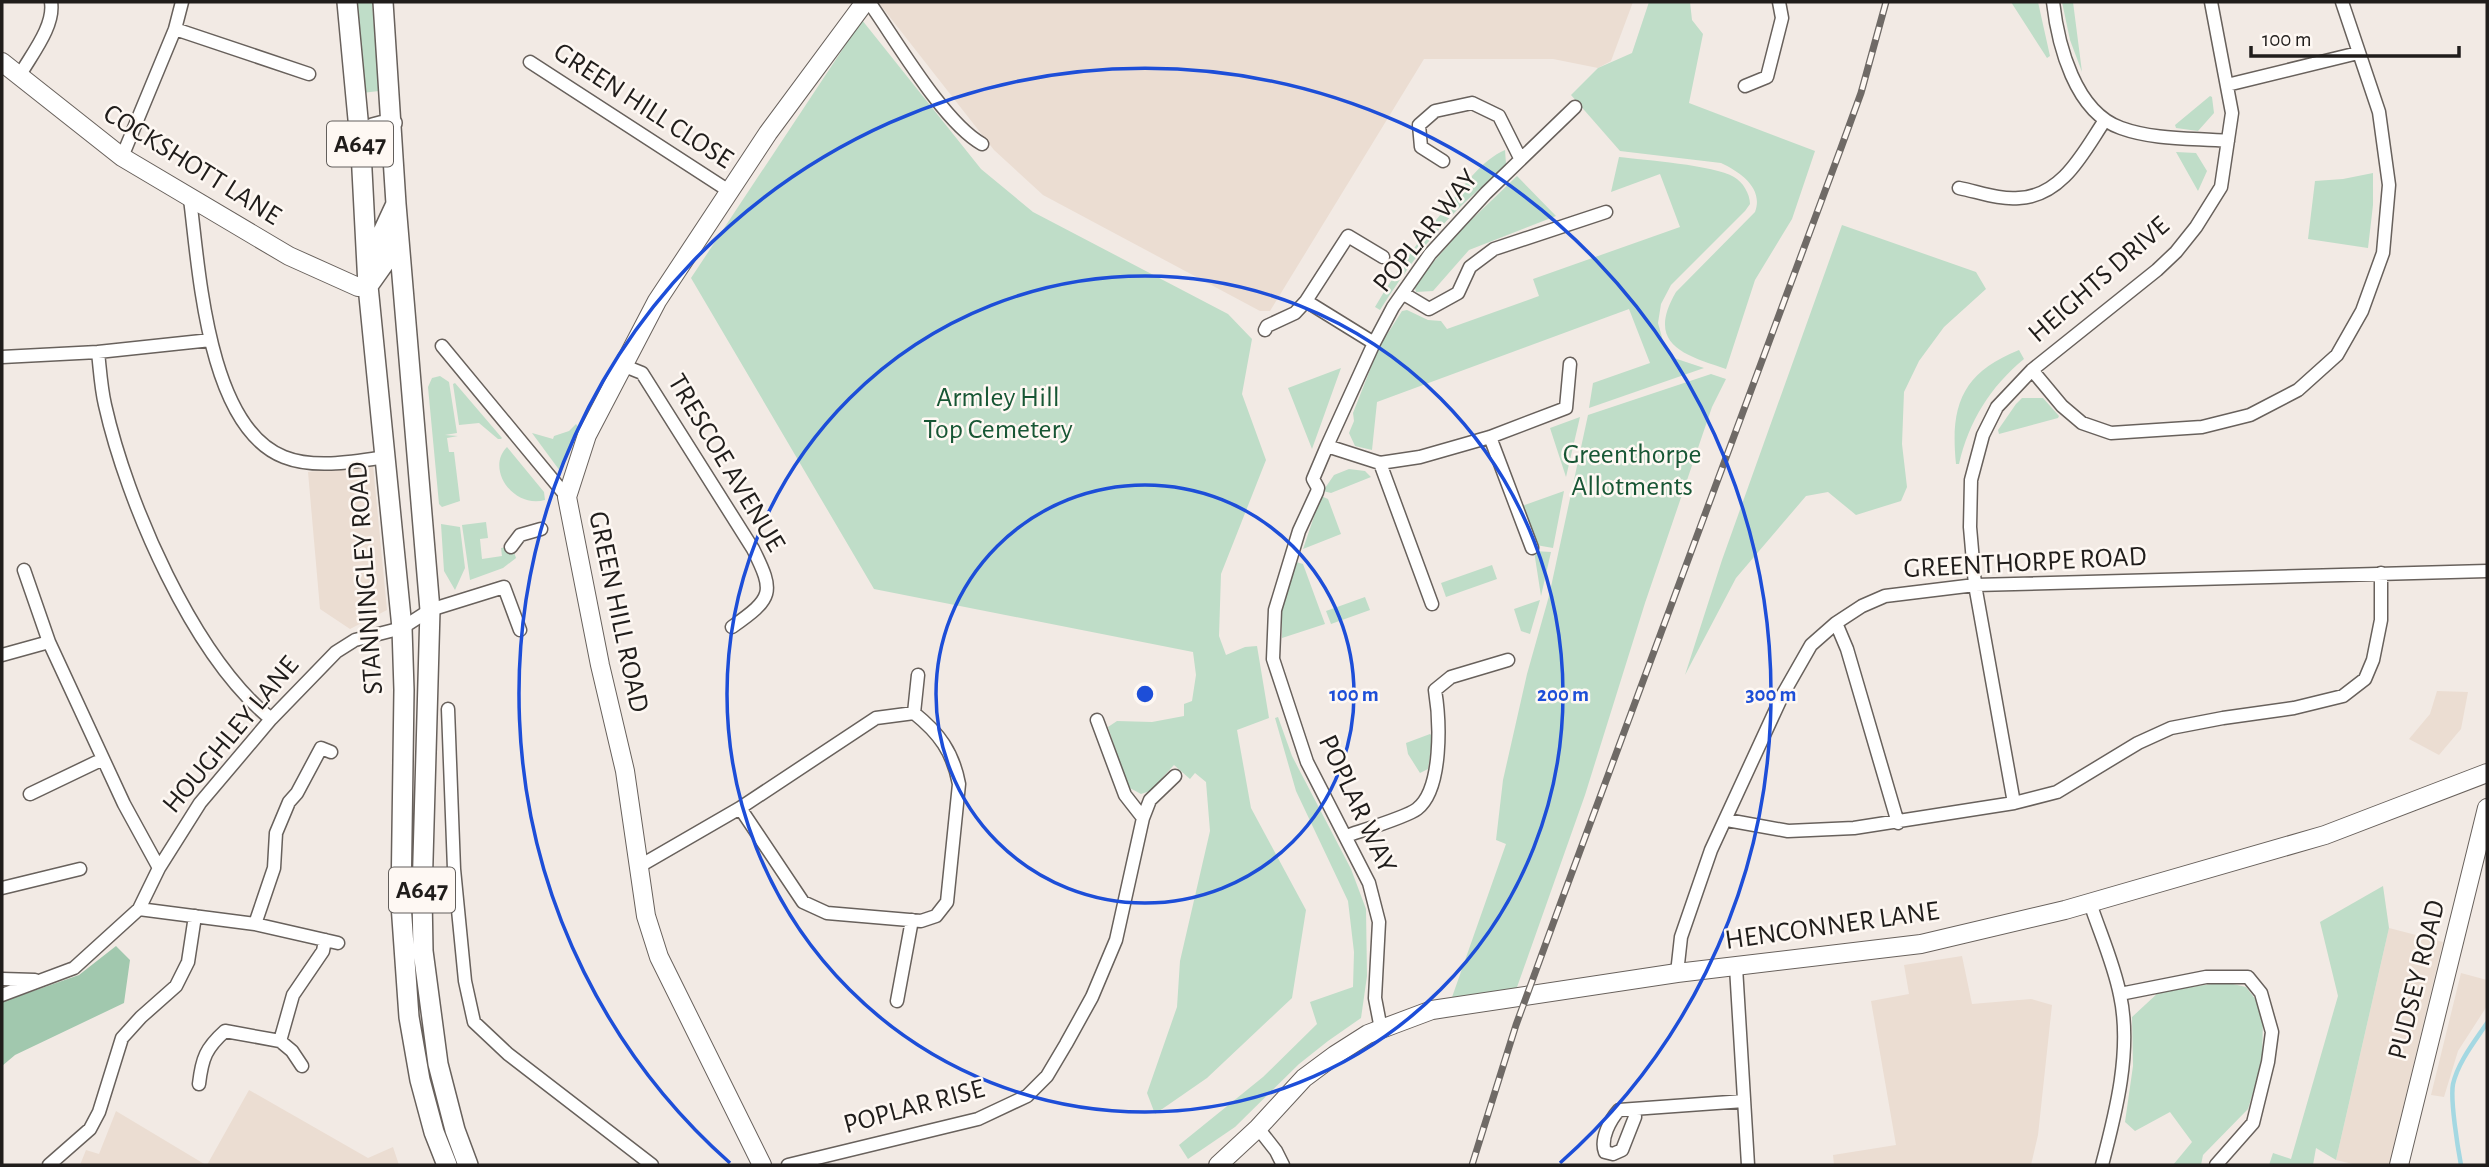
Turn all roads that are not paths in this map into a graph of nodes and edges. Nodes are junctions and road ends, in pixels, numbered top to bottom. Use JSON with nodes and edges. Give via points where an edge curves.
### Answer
{"nodes":[{"id":1,"x":51,"y":2,"type":"edge"},
{"id":2,"x":182,"y":2,"type":"edge"},
{"id":3,"x":347,"y":2,"type":"edge"},
{"id":4,"x":383,"y":2,"type":"edge"},
{"id":5,"x":867,"y":2,"type":"edge"},
{"id":6,"x":1779,"y":2,"type":"edge"},
{"id":7,"x":2053,"y":2,"type":"edge"},
{"id":8,"x":2211,"y":2,"type":"edge"},
{"id":9,"x":2342,"y":2,"type":"edge"},
{"id":10,"x":175,"y":29,"type":"junction"},
{"id":11,"x":2358,"y":53,"type":"junction"},
{"id":12,"x":2,"y":62,"type":"edge"},
{"id":13,"x":530,"y":62,"type":"dead end"},
{"id":14,"x":309,"y":74,"type":"dead end"},
{"id":15,"x":20,"y":75,"type":"junction"},
{"id":16,"x":2227,"y":85,"type":"junction"},
{"id":17,"x":1745,"y":86,"type":"dead end"},
{"id":18,"x":1575,"y":107,"type":"dead end"},
{"id":19,"x":2105,"y":120,"type":"junction"},
{"id":20,"x":392,"y":123,"type":"junction"},
{"id":21,"x":2228,"y":141,"type":"junction"},
{"id":22,"x":982,"y":144,"type":"dead end"},
{"id":23,"x":361,"y":151,"type":"junction"},
{"id":24,"x":122,"y":158,"type":"junction"},
{"id":25,"x":1520,"y":159,"type":"junction"},
{"id":26,"x":1443,"y":161,"type":"dead end"},
{"id":27,"x":1959,"y":188,"type":"dead end"},
{"id":28,"x":729,"y":191,"type":"junction"},
{"id":29,"x":190,"y":199,"type":"junction"},
{"id":30,"x":396,"y":204,"type":"junction"},
{"id":31,"x":1606,"y":212,"type":"dead end"},
{"id":32,"x":1383,"y":257,"type":"dead end"},
{"id":33,"x":368,"y":286,"type":"junction"},
{"id":34,"x":1404,"y":294,"type":"junction"},
{"id":35,"x":1306,"y":301,"type":"junction"},
{"id":36,"x":405,"y":312,"type":"junction"},
{"id":37,"x":1265,"y":330,"type":"dead end"},
{"id":38,"x":211,"y":341,"type":"junction"},
{"id":39,"x":1374,"y":343,"type":"junction"},
{"id":40,"x":442,"y":346,"type":"dead end"},
{"id":41,"x":98,"y":352,"type":"junction"},
{"id":42,"x":2,"y":357,"type":"edge"},
{"id":43,"x":1570,"y":364,"type":"dead end"},
{"id":44,"x":622,"y":365,"type":"junction"},
{"id":45,"x":2032,"y":370,"type":"junction"},
{"id":46,"x":1490,"y":437,"type":"junction"},
{"id":47,"x":1327,"y":446,"type":"junction"},
{"id":48,"x":385,"y":457,"type":"junction"},
{"id":49,"x":1380,"y":463,"type":"junction"},
{"id":50,"x":567,"y":497,"type":"junction"},
{"id":51,"x":541,"y":529,"type":"dead end"},
{"id":52,"x":511,"y":547,"type":"dead end"},
{"id":53,"x":1532,"y":548,"type":"dead end"},
{"id":54,"x":24,"y":570,"type":"dead end"},
{"id":55,"x":2487,"y":571,"type":"edge"},
{"id":56,"x":2381,"y":573,"type":"junction"},
{"id":57,"x":1975,"y":585,"type":"junction"},
{"id":58,"x":1432,"y":604,"type":"dead end"},
{"id":59,"x":430,"y":610,"type":"junction"},
{"id":60,"x":1836,"y":623,"type":"junction"},
{"id":61,"x":732,"y":627,"type":"dead end"},
{"id":62,"x":401,"y":628,"type":"junction"},
{"id":63,"x":520,"y":630,"type":"dead end"},
{"id":64,"x":49,"y":642,"type":"junction"},
{"id":65,"x":2,"y":655,"type":"edge"},
{"id":66,"x":1508,"y":660,"type":"dead end"},
{"id":67,"x":918,"y":675,"type":"dead end"},
{"id":68,"x":448,"y":709,"type":"dead end"},
{"id":69,"x":914,"y":713,"type":"junction"},
{"id":70,"x":271,"y":719,"type":"junction"},
{"id":71,"x":1097,"y":720,"type":"dead end"},
{"id":72,"x":331,"y":752,"type":"dead end"},
{"id":73,"x":103,"y":759,"type":"junction"},
{"id":74,"x":2487,"y":773,"type":"edge"},
{"id":75,"x":1175,"y":776,"type":"dead end"},
{"id":76,"x":30,"y":794,"type":"dead end"},
{"id":77,"x":2014,"y":803,"type":"junction"},
{"id":78,"x":740,"y":808,"type":"junction"},
{"id":79,"x":2487,"y":808,"type":"edge"},
{"id":80,"x":1143,"y":818,"type":"junction"},
{"id":81,"x":1727,"y":820,"type":"junction"},
{"id":82,"x":1898,"y":823,"type":"junction"},
{"id":83,"x":1346,"y":836,"type":"junction"},
{"id":84,"x":638,"y":867,"type":"junction"},
{"id":85,"x":159,"y":868,"type":"junction"},
{"id":86,"x":80,"y":869,"type":"dead end"},
{"id":87,"x":2,"y":888,"type":"edge"},
{"id":88,"x":2090,"y":903,"type":"junction"},
{"id":89,"x":139,"y":909,"type":"junction"},
{"id":90,"x":195,"y":916,"type":"junction"},
{"id":91,"x":912,"y":920,"type":"junction"},
{"id":92,"x":255,"y":924,"type":"junction"},
{"id":93,"x":1736,"y":967,"type":"junction"},
{"id":94,"x":1677,"y":973,"type":"junction"},
{"id":95,"x":2,"y":979,"type":"edge"},
{"id":96,"x":42,"y":981,"type":"junction"},
{"id":97,"x":2120,"y":994,"type":"junction"},
{"id":98,"x":2,"y":995,"type":"edge"},
{"id":99,"x":897,"y":1002,"type":"dead end"},
{"id":100,"x":1381,"y":1029,"type":"junction"},
{"id":101,"x":280,"y":1041,"type":"junction"},
{"id":102,"x":302,"y":1066,"type":"dead end"},
{"id":103,"x":199,"y":1084,"type":"dead end"},
{"id":104,"x":1744,"y":1101,"type":"junction"},
{"id":105,"x":1634,"y":1110,"type":"dead end"},
{"id":106,"x":1258,"y":1128,"type":"junction"},
{"id":107,"x":455,"y":1130,"type":"junction"},
{"id":108,"x":443,"y":1159,"type":"edge"},
{"id":109,"x":49,"y":1165,"type":"edge"},
{"id":110,"x":468,"y":1165,"type":"edge"},
{"id":111,"x":477,"y":1165,"type":"edge"},
{"id":112,"x":652,"y":1165,"type":"edge"},
{"id":113,"x":762,"y":1165,"type":"edge"},
{"id":114,"x":788,"y":1165,"type":"edge"},
{"id":115,"x":1218,"y":1165,"type":"edge"},
{"id":116,"x":1283,"y":1165,"type":"edge"},
{"id":117,"x":1748,"y":1165,"type":"edge"},
{"id":118,"x":2102,"y":1165,"type":"edge"},
{"id":119,"x":2216,"y":1165,"type":"edge"},
{"id":120,"x":2399,"y":1165,"type":"edge"}],
"edges":[{"from":1,"to":15,"type":"street","via":[[46,27]]},
{"from":2,"to":10,"type":"street"},
{"from":3,"to":23,"type":"main road","name":"STANNINGLEY ROAD","number":"A647"},
{"from":4,"to":20,"type":"main road","name":"STANNINGLEY ROAD","number":"A647"},
{"from":5,"to":22,"type":"street","via":[[942,106],[968,136]]},
{"from":5,"to":28,"type":"street","name":"GREEN HILL ROAD"},
{"from":6,"to":17,"type":"street","via":[[1782,18],[1771,79]]},
{"from":7,"to":19,"type":"street","via":[[2068,64],[2082,97]]},
{"from":8,"to":16,"type":"street","name":"HEIGHTS DRIVE"},
{"from":9,"to":11,"type":"street"},
{"from":10,"to":14,"type":"street"},
{"from":10,"to":24,"type":"street"},
{"from":11,"to":16,"type":"street"},
{"from":11,"to":45,"type":"street","via":[[2379,112],[2389,185],[2383,253],[2362,311],[2337,355],[2298,390],[2250,415],[2202,427],[2111,433],[2082,423]]},
{"from":12,"to":15,"type":"street","name":"COCKSHOTT LANE"},
{"from":13,"to":28,"type":"street","name":"GREEN HILL CLOSE"},
{"from":15,"to":24,"type":"street","name":"COCKSHOTT LANE"},
{"from":16,"to":21,"type":"street","name":"HEIGHTS DRIVE","via":[[2232,113]]},
{"from":18,"to":25,"type":"street","name":"POPLAR WAY"},
{"from":19,"to":21,"type":"street","via":[[2144,134]]},
{"from":19,"to":27,"type":"street","via":[[2068,174],[2046,192],[2020,199]]},
{"from":20,"to":23,"type":"main road","via":[[373,128]]},
{"from":20,"to":30,"type":"main road","name":"STANNINGLEY ROAD","number":"A647"},
{"from":21,"to":45,"type":"street","name":"HEIGHTS DRIVE","via":[[2221,187],[2176,252]]},
{"from":23,"to":33,"type":"main road","name":"STANNINGLEY ROAD","number":"A647"},
{"from":24,"to":29,"type":"street","name":"COCKSHOTT LANE"},
{"from":25,"to":26,"type":"street","via":[[1499,116],[1472,103],[1435,111],[1419,125],[1421,147]]},
{"from":25,"to":34,"type":"street","name":"POPLAR WAY","via":[[1430,254]]},
{"from":28,"to":44,"type":"street","name":"GREEN HILL ROAD","via":[[657,300]]},
{"from":29,"to":33,"type":"street","name":"COCKSHOTT LANE","via":[[289,256],[358,287]]},
{"from":29,"to":38,"type":"street"},
{"from":30,"to":33,"type":"main road","via":[[383,232],[385,262]]},
{"from":30,"to":36,"type":"main road","name":"STANNINGLEY ROAD","number":"A647"},
{"from":31,"to":34,"type":"street","via":[[1494,249],[1470,267],[1458,293],[1429,309]]},
{"from":32,"to":35,"type":"street","via":[[1348,236]]},
{"from":33,"to":36,"type":"main road"},
{"from":33,"to":48,"type":"main road","name":"STANNINGLEY ROAD","number":"A647"},
{"from":34,"to":39,"type":"street","name":"POPLAR WAY"},
{"from":35,"to":37,"type":"street"},
{"from":35,"to":39,"type":"street"},
{"from":36,"to":59,"type":"main road","name":"STANNINGLEY ROAD","number":"A647"},
{"from":38,"to":41,"type":"street"},
{"from":38,"to":48,"type":"street","via":[[232,403],[246,427],[266,447],[311,464]]},
{"from":39,"to":47,"type":"street","name":"POPLAR WAY"},
{"from":40,"to":50,"type":"street"},
{"from":41,"to":42,"type":"street"},
{"from":41,"to":70,"type":"street","via":[[117,448],[165,571],[219,660],[249,701]]},
{"from":43,"to":46,"type":"street","via":[[1566,408]]},
{"from":44,"to":50,"type":"street","name":"GREEN HILL ROAD","via":[[587,435]]},
{"from":44,"to":61,"type":"street","name":"TRESCOE AVENUE","via":[[642,373],[766,576],[768,592],[758,609]]},
{"from":45,"to":57,"type":"street","name":"HEIGHTS DRIVE","via":[[1997,407],[1983,435],[1971,480]]},
{"from":46,"to":49,"type":"street"},
{"from":46,"to":53,"type":"street"},
{"from":47,"to":49,"type":"street"},
{"from":47,"to":83,"type":"street","name":"POPLAR WAY","via":[[1313,479],[1317,492],[1299,531],[1275,610],[1273,659],[1307,762]]},
{"from":48,"to":62,"type":"main road","name":"STANNINGLEY ROAD","number":"A647"},
{"from":49,"to":58,"type":"street"},
{"from":50,"to":84,"type":"street","name":"GREEN HILL ROAD","via":[[625,771]]},
{"from":51,"to":52,"type":"street","via":[[520,535]]},
{"from":54,"to":64,"type":"street"},
{"from":55,"to":56,"type":"street","name":"GREENTHORPE ROAD"},
{"from":56,"to":57,"type":"street","name":"GREENTHORPE ROAD"},
{"from":56,"to":77,"type":"street","via":[[2381,620],[2373,660],[2365,679],[2343,696],[2172,728],[2137,743],[2057,792]]},
{"from":57,"to":60,"type":"street","name":"GREENTHORPE ROAD","via":[[1885,596]]},
{"from":57,"to":77,"type":"street","name":"HEIGHTS DRIVE"},
{"from":59,"to":62,"type":"street","name":"HOUGHLEY LANE"},
{"from":59,"to":63,"type":"street","name":"HOUGHLEY LANE","via":[[504,587]]},
{"from":59,"to":107,"type":"main road","name":"STANNINGLEY ROAD","number":"A647","via":[[423,951],[438,1064]]},
{"from":60,"to":81,"type":"street","name":"GREENTHORPE ROAD","via":[[1811,645],[1783,694]]},
{"from":60,"to":82,"type":"street"},
{"from":62,"to":70,"type":"street","name":"HOUGHLEY LANE","via":[[355,640],[336,652]]},
{"from":62,"to":108,"type":"main road","name":"STANNINGLEY ROAD","number":"A647","via":[[401,904],[409,1017],[420,1080]]},
{"from":64,"to":65,"type":"street"},
{"from":64,"to":73,"type":"street"},
{"from":66,"to":83,"type":"street","via":[[1451,677],[1435,690],[1440,741],[1428,794],[1417,810]]},
{"from":67,"to":69,"type":"street"},
{"from":68,"to":112,"type":"street","via":[[454,869],[465,981],[474,1021],[508,1054]]},
{"from":69,"to":78,"type":"street","via":[[876,718]]},
{"from":69,"to":91,"type":"street","via":[[944,742],[956,765],[959,784],[947,902],[936,915]]},
{"from":70,"to":85,"type":"street","name":"HOUGHLEY LANE","via":[[200,803]]},
{"from":71,"to":80,"type":"street","via":[[1125,795]]},
{"from":72,"to":92,"type":"street","via":[[321,748],[289,802],[276,833],[274,868]]},
{"from":73,"to":76,"type":"street"},
{"from":73,"to":85,"type":"street"},
{"from":74,"to":88,"type":"street","name":"HENCONNER LANE","via":[[2325,835]]},
{"from":75,"to":80,"type":"street","name":"POPLAR RISE","via":[[1150,800]]},
{"from":77,"to":82,"type":"street"},
{"from":78,"to":84,"type":"street"},
{"from":78,"to":91,"type":"street","via":[[803,902],[827,913]]},
{"from":79,"to":120,"type":"street","name":"PUDSEY ROAD"},
{"from":80,"to":114,"type":"street","name":"POPLAR RISE","via":[[1116,940],[1066,1044],[1047,1076],[1027,1096],[978,1119]]},
{"from":81,"to":82,"type":"street","via":[[1788,831]]},
{"from":81,"to":94,"type":"street","name":"GREENTHORPE ROAD","via":[[1711,849],[1681,937]]},
{"from":83,"to":100,"type":"street","name":"POPLAR WAY","via":[[1369,883],[1379,922],[1375,999]]},
{"from":84,"to":113,"type":"street","name":"GREEN HILL ROAD","via":[[659,957]]},
{"from":85,"to":89,"type":"street","name":"HOUGHLEY LANE"},
{"from":86,"to":87,"type":"street"},
{"from":88,"to":93,"type":"street","name":"HENCONNER LANE","via":[[1921,944]]},
{"from":88,"to":97,"type":"street"},
{"from":89,"to":90,"type":"street"},
{"from":89,"to":96,"type":"street","name":"HOUGHLEY LANE","via":[[74,968]]},
{"from":90,"to":92,"type":"street"},
{"from":90,"to":109,"type":"street","via":[[188,962],[176,986],[122,1038],[90,1129]]},
{"from":91,"to":99,"type":"street"},
{"from":92,"to":101,"type":"street","via":[[331,942],[293,995]]},
{"from":93,"to":94,"type":"street","name":"HENCONNER LANE"},
{"from":93,"to":104,"type":"street"},
{"from":94,"to":100,"type":"street","name":"HENCONNER LANE","via":[[1432,1010]]},
{"from":95,"to":96,"type":"street"},
{"from":96,"to":98,"type":"street","name":"HOUGHLEY LANE"},
{"from":97,"to":118,"type":"street","via":[[2122,1066]]},
{"from":97,"to":119,"type":"street","via":[[2206,977],[2248,977],[2261,993],[2272,1032],[2253,1123]]},
{"from":100,"to":106,"type":"street","name":"HENCONNER LANE","via":[[1304,1078]]},
{"from":101,"to":102,"type":"street"},
{"from":101,"to":103,"type":"street","via":[[225,1031],[210,1044],[201,1063]]},
{"from":104,"to":105,"type":"street"},
{"from":104,"to":117,"type":"street"},
{"from":106,"to":115,"type":"street","name":"HENCONNER LANE"},
{"from":106,"to":116,"type":"street"},
{"from":107,"to":110,"type":"main road","number":"A647"},
{"from":107,"to":111,"type":"main road","number":"A647"}]}
